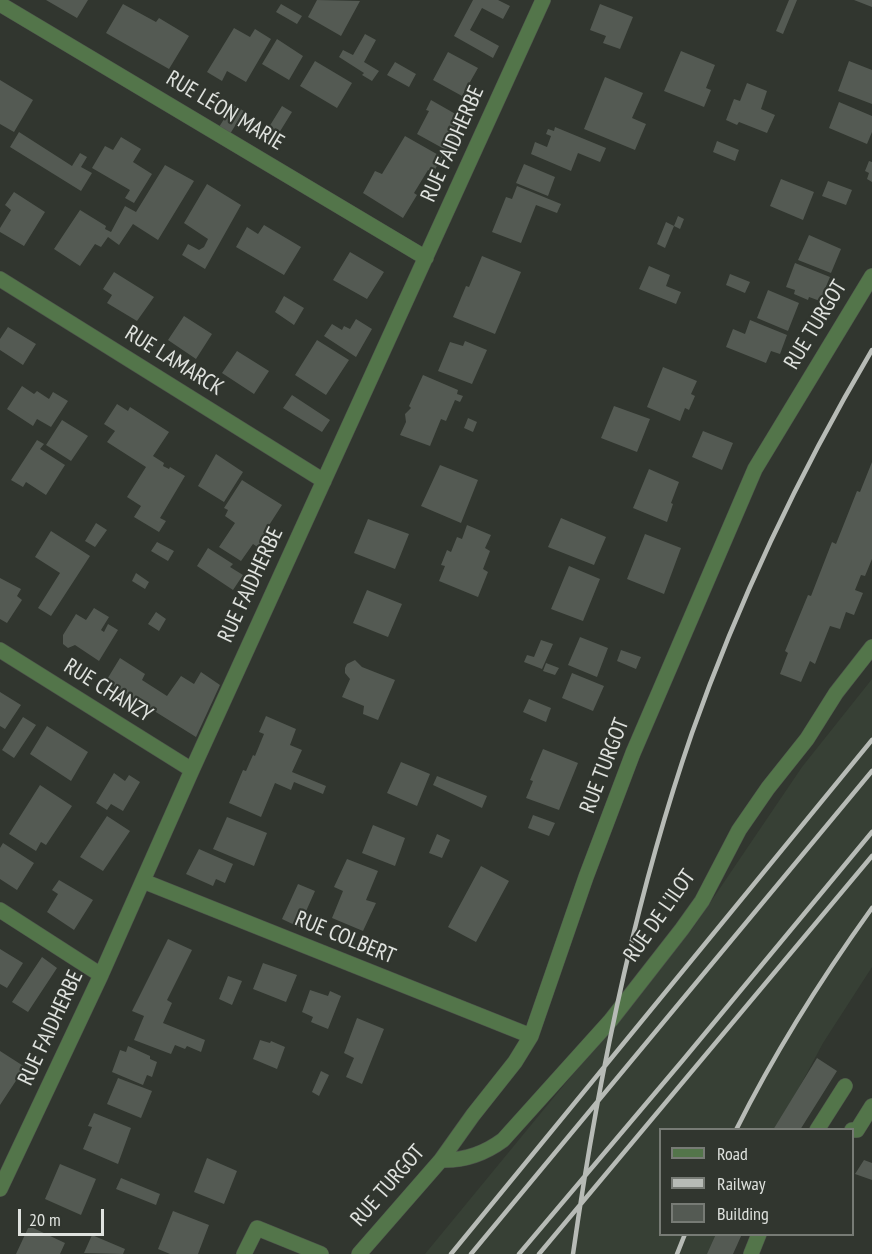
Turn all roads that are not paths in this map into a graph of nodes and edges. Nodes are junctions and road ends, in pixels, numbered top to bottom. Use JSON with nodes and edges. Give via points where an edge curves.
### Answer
{"nodes":[{"id":1,"x":543,"y":0,"type":"edge"},
{"id":2,"x":0,"y":4,"type":"edge"},
{"id":3,"x":426,"y":258,"type":"junction"},
{"id":4,"x":872,"y":276,"type":"edge"},
{"id":5,"x":2,"y":286,"type":"edge"},
{"id":6,"x":324,"y":481,"type":"junction"},
{"id":7,"x":872,"y":647,"type":"edge"},
{"id":8,"x":0,"y":650,"type":"edge"},
{"id":9,"x":192,"y":770,"type":"junction"},
{"id":10,"x":143,"y":881,"type":"junction"},
{"id":11,"x":0,"y":910,"type":"edge"},
{"id":12,"x":102,"y":975,"type":"junction"},
{"id":13,"x":531,"y":1036,"type":"junction"},
{"id":14,"x":844,"y":1086,"type":"dead end"},
{"id":15,"x":872,"y":1106,"type":"edge"},
{"id":16,"x":819,"y":1128,"type":"edge"},
{"id":17,"x":854,"y":1130,"type":"edge"},
{"id":18,"x":441,"y":1160,"type":"junction"},
{"id":19,"x":5,"y":1163,"type":"edge"},
{"id":20,"x":0,"y":1189,"type":"edge"},
{"id":21,"x":758,"y":1236,"type":"edge"},
{"id":22,"x":244,"y":1254,"type":"edge"},
{"id":23,"x":321,"y":1254,"type":"edge"},
{"id":24,"x":359,"y":1254,"type":"edge"},
{"id":25,"x":751,"y":1254,"type":"edge"}],
"edges":[{"from":1,"to":3,"type":"street","name":"RUE FAIDHERBE"},
{"from":2,"to":3,"type":"street","name":"RUE LÉON MARIE"},
{"from":3,"to":6,"type":"street","name":"RUE FAIDHERBE"},
{"from":4,"to":13,"type":"street","name":"RUE TURGOT","via":[[755,469],[633,753]]},
{"from":5,"to":6,"type":"street","name":"RUE LAMARCK"},
{"from":6,"to":9,"type":"street","name":"RUE FAIDHERBE"},
{"from":7,"to":18,"type":"street","name":"RUE DE L'ILOT","via":[[739,830],[702,901],[611,1020],[504,1140],[490,1150],[459,1161]]},
{"from":8,"to":9,"type":"street","name":"RUE CHANZY"},
{"from":9,"to":10,"type":"street","name":"RUE FAIDHERBE"},
{"from":10,"to":12,"type":"street","name":"RUE FAIDHERBE"},
{"from":10,"to":13,"type":"street","name":"RUE COLBERT"},
{"from":11,"to":12,"type":"street"},
{"from":12,"to":19,"type":"street","name":"RUE FAIDHERBE"},
{"from":13,"to":18,"type":"street","name":"RUE TURGOT"},
{"from":14,"to":16,"type":"street"},
{"from":15,"to":17,"type":"street"},
{"from":18,"to":24,"type":"street","name":"RUE TURGOT"},
{"from":19,"to":20,"type":"street","name":"RUE FAIDHERBE"},
{"from":21,"to":25,"type":"street"},
{"from":22,"to":23,"type":"street","via":[[257,1228]]}]}
